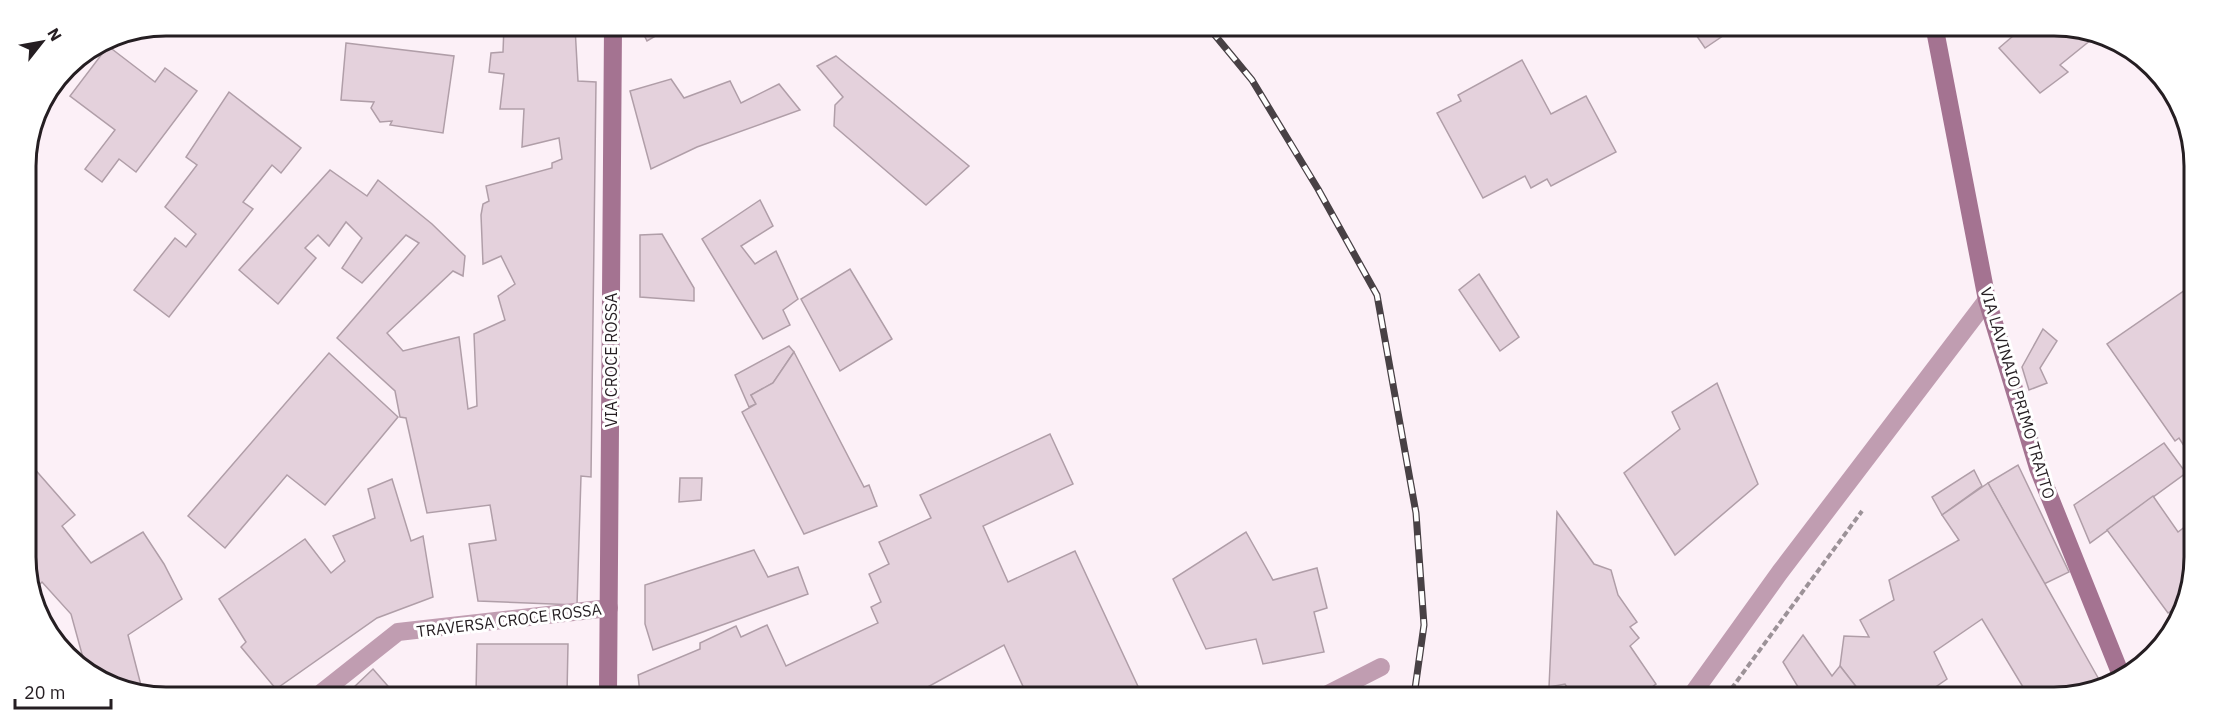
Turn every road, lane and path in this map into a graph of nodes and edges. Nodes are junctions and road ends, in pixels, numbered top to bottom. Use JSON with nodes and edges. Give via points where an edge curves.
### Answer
{"nodes":[{"id":1,"x":614,"y":36,"type":"edge"},
{"id":2,"x":1936,"y":36,"type":"edge"},
{"id":3,"x":1987,"y":300,"type":"junction"},
{"id":4,"x":609,"y":608,"type":"junction"},
{"id":5,"x":1381,"y":667,"type":"dead end"},
{"id":6,"x":2119,"y":670,"type":"edge"},
{"id":7,"x":329,"y":687,"type":"edge"},
{"id":8,"x":608,"y":687,"type":"edge"},
{"id":9,"x":1342,"y":687,"type":"edge"},
{"id":10,"x":1697,"y":687,"type":"edge"}],
"edges":[{"from":1,"to":4,"type":"street","name":"VIA CROCE ROSSA"},
{"from":2,"to":3,"type":"street","name":"VIA LAVINAIO PRIMO TRATTO"},
{"from":3,"to":6,"type":"street","name":"VIA LAVINAIO PRIMO TRATTO","via":[[2038,468]]},
{"from":3,"to":10,"type":"street"},
{"from":4,"to":7,"type":"street","name":"TRAVERSA CROCE ROSSA","via":[[398,632]]},
{"from":4,"to":8,"type":"street","name":"VIA CROCE ROSSA"},
{"from":5,"to":9,"type":"street"}]}
